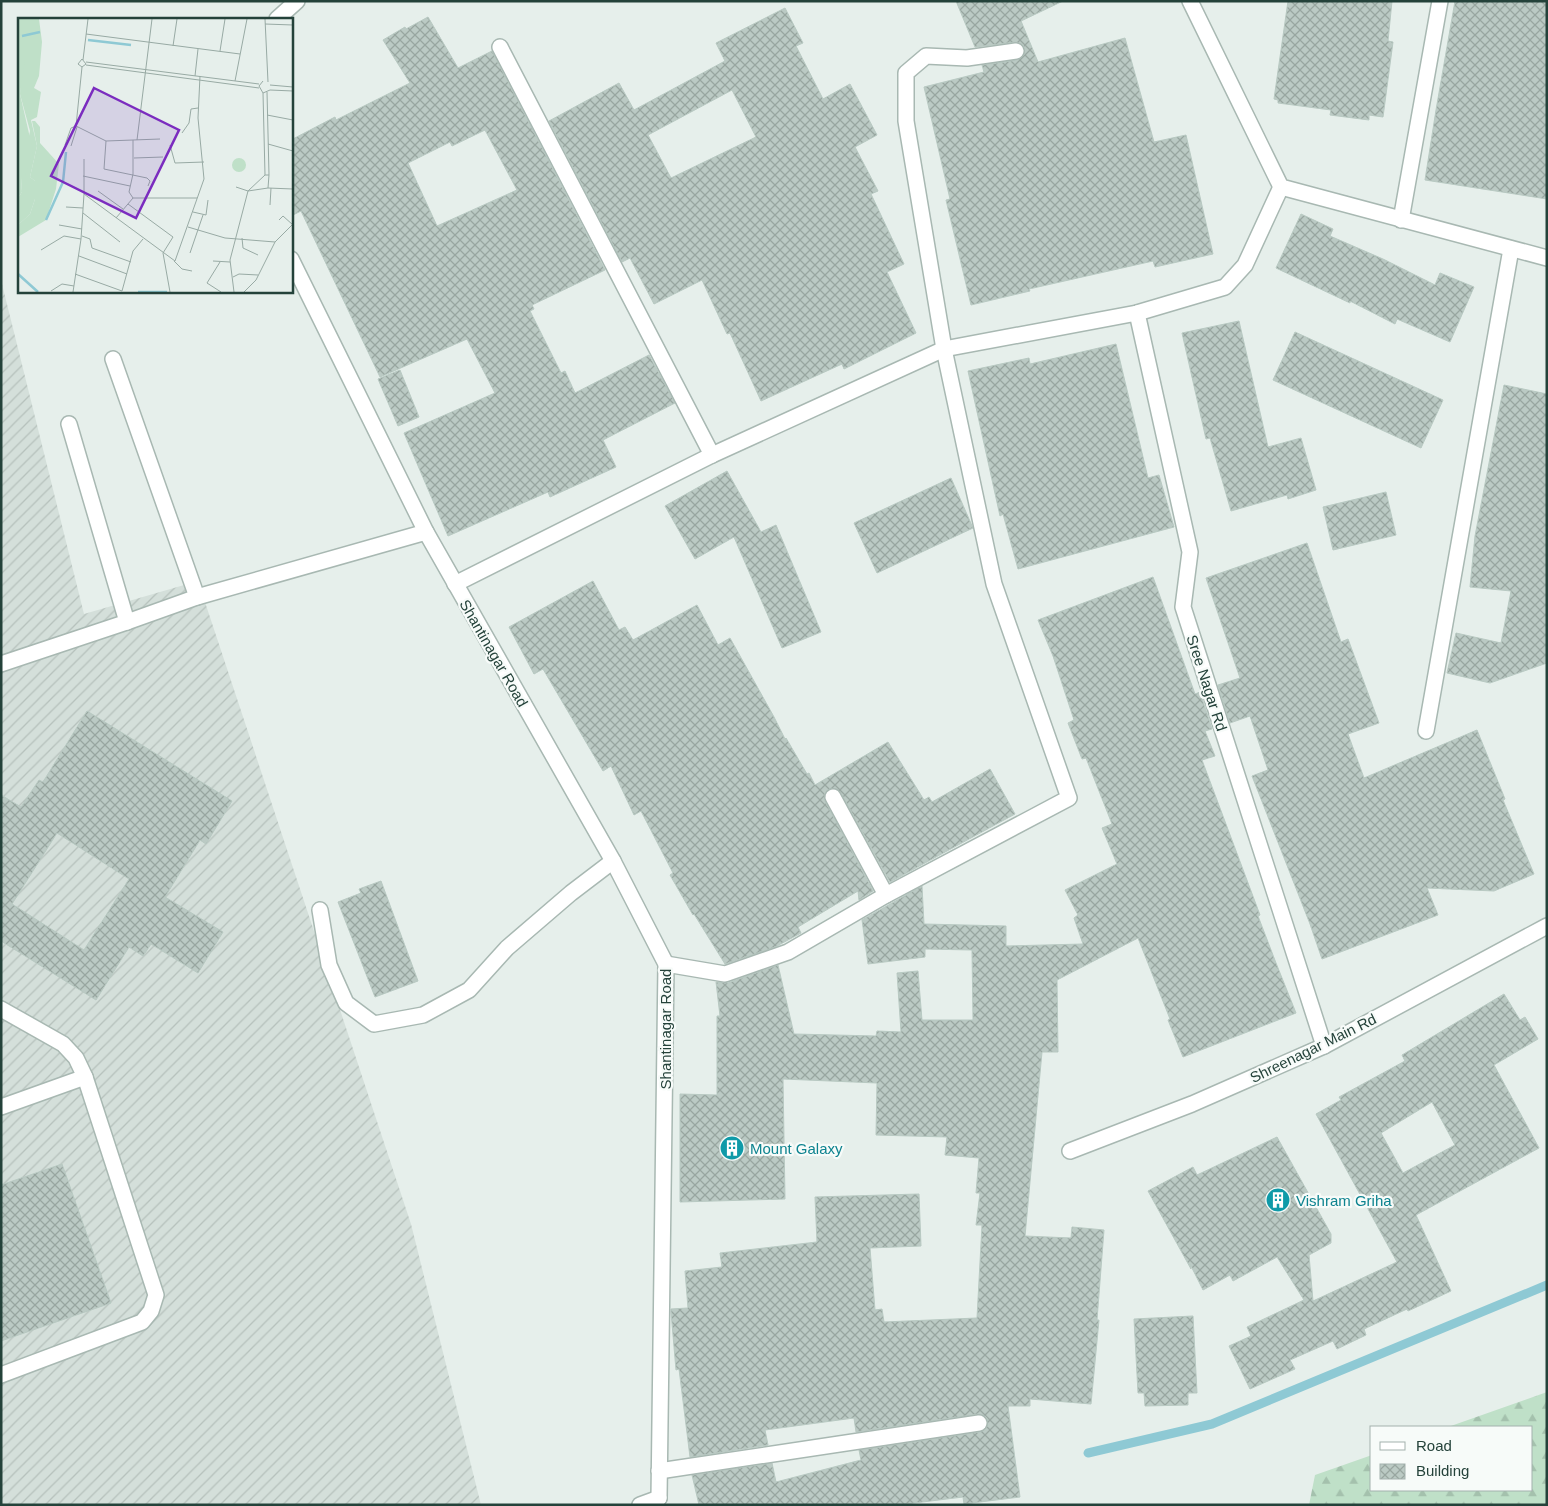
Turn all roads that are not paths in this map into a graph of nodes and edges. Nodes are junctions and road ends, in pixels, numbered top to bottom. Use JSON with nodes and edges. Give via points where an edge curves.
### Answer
{"nodes":[{"id":1,"x":297,"y":1,"type":"edge"},
{"id":2,"x":1190,"y":1,"type":"edge"},
{"id":3,"x":1440,"y":1,"type":"edge"},
{"id":4,"x":278,"y":18,"type":"edge"},
{"id":5,"x":500,"y":47,"type":"dead end"},
{"id":6,"x":1016,"y":51,"type":"dead end"},
{"id":7,"x":1281,"y":187,"type":"junction"},
{"id":8,"x":1401,"y":220,"type":"junction"},
{"id":9,"x":1511,"y":249,"type":"junction"},
{"id":10,"x":1547,"y":258,"type":"edge"},
{"id":11,"x":292,"y":261,"type":"edge"},
{"id":12,"x":1137,"y":313,"type":"junction"},
{"id":13,"x":944,"y":349,"type":"junction"},
{"id":14,"x":113,"y":359,"type":"dead end"},
{"id":15,"x":69,"y":424,"type":"dead end"},
{"id":16,"x":712,"y":456,"type":"junction"},
{"id":17,"x":426,"y":532,"type":"junction"},
{"id":18,"x":455,"y":584,"type":"junction"},
{"id":19,"x":197,"y":597,"type":"junction"},
{"id":20,"x":127,"y":622,"type":"junction"},
{"id":21,"x":1,"y":664,"type":"edge"},
{"id":22,"x":1426,"y":731,"type":"dead end"},
{"id":23,"x":833,"y":797,"type":"dead end"},
{"id":24,"x":613,"y":861,"type":"junction"},
{"id":25,"x":886,"y":896,"type":"junction"},
{"id":26,"x":320,"y":910,"type":"dead end"},
{"id":27,"x":1547,"y":926,"type":"edge"},
{"id":28,"x":666,"y":964,"type":"junction"},
{"id":29,"x":1,"y":1009,"type":"edge"},
{"id":30,"x":1324,"y":1046,"type":"junction"},
{"id":31,"x":85,"y":1077,"type":"junction"},
{"id":32,"x":1,"y":1106,"type":"edge"},
{"id":33,"x":1070,"y":1151,"type":"dead end"},
{"id":34,"x":1,"y":1375,"type":"edge"},
{"id":35,"x":979,"y":1424,"type":"dead end"},
{"id":36,"x":659,"y":1471,"type":"junction"},
{"id":37,"x":661,"y":1501,"type":"edge"},
{"id":38,"x":640,"y":1505,"type":"edge"}],
"edges":[{"from":1,"to":4,"type":"street"},
{"from":2,"to":7,"type":"street"},
{"from":3,"to":8,"type":"street"},
{"from":5,"to":16,"type":"street"},
{"from":6,"to":13,"type":"street","via":[[968,58],[926,56],[906,73],[906,121]]},
{"from":7,"to":8,"type":"street"},
{"from":7,"to":12,"type":"street","via":[[1245,265],[1225,287]]},
{"from":8,"to":9,"type":"street"},
{"from":9,"to":10,"type":"street"},
{"from":9,"to":22,"type":"street"},
{"from":11,"to":17,"type":"street","name":"Shantinagar Road"},
{"from":12,"to":13,"type":"street"},
{"from":12,"to":30,"type":"street","name":"Sree Nagar Rd","via":[[1190,552],[1183,607]]},
{"from":13,"to":16,"type":"street"},
{"from":13,"to":25,"type":"street","via":[[994,584],[1069,798]]},
{"from":14,"to":19,"type":"street"},
{"from":15,"to":20,"type":"street"},
{"from":16,"to":18,"type":"street"},
{"from":17,"to":18,"type":"street","name":"Shantinagar Road"},
{"from":17,"to":19,"type":"street"},
{"from":18,"to":24,"type":"street","name":"Shantinagar Road"},
{"from":19,"to":20,"type":"street"},
{"from":20,"to":21,"type":"street"},
{"from":23,"to":25,"type":"street"},
{"from":24,"to":26,"type":"street","via":[[570,893],[507,948],[469,990],[423,1015],[374,1024],[346,1003],[329,965]]},
{"from":24,"to":28,"type":"street","name":"Shantinagar Road"},
{"from":25,"to":28,"type":"street","via":[[788,952],[725,974]]},
{"from":27,"to":30,"type":"street","name":"Shreenagar Main Rd"},
{"from":28,"to":36,"type":"street","name":"Shantinagar Road"},
{"from":29,"to":31,"type":"street","via":[[64,1044],[76,1058]]},
{"from":30,"to":33,"type":"street","name":"Shreenagar Main Rd","via":[[1192,1104]]},
{"from":31,"to":32,"type":"street"},
{"from":31,"to":34,"type":"street","via":[[156,1295],[151,1311],[142,1322]]},
{"from":35,"to":36,"type":"street"},
{"from":36,"to":37,"type":"street","name":"Shantinagar Road"},
{"from":37,"to":38,"type":"street"}]}
